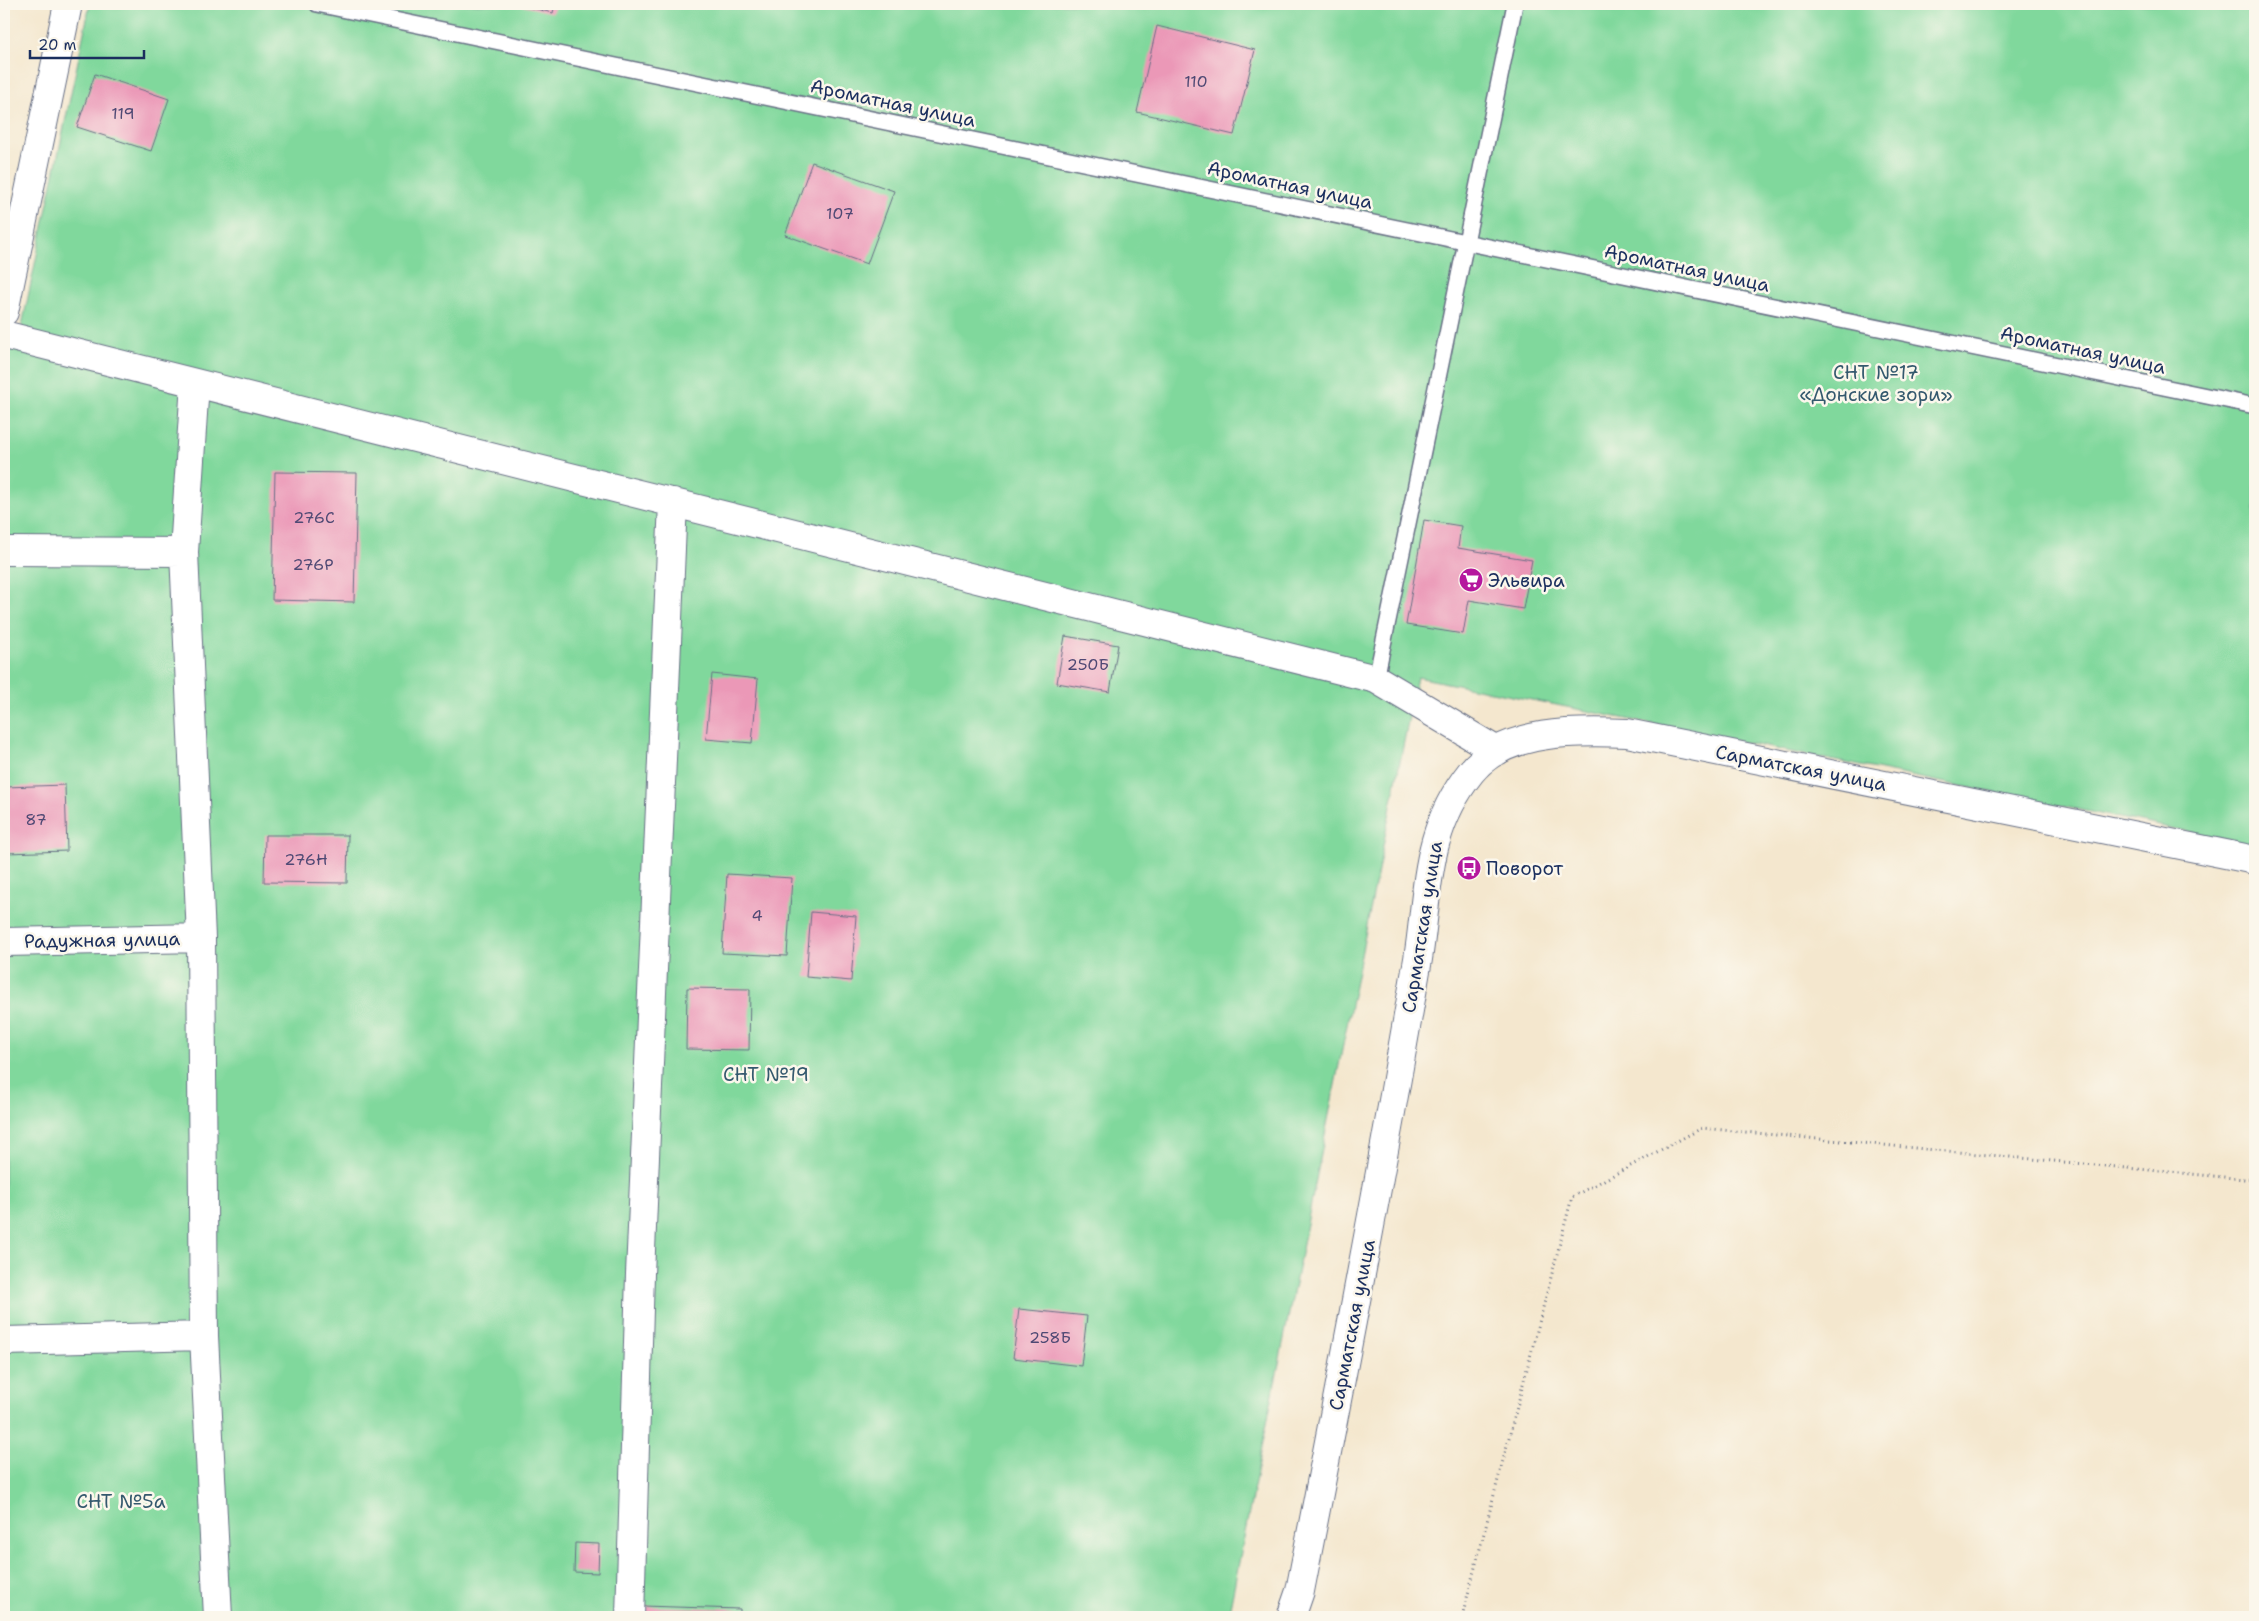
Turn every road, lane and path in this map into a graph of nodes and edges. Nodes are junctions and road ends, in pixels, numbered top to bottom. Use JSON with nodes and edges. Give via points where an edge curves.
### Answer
{"nodes":[{"id":1,"x":68,"y":4,"type":"edge"},
{"id":2,"x":316,"y":4,"type":"edge"},
{"id":3,"x":1515,"y":4,"type":"edge"},
{"id":4,"x":1466,"y":242,"type":"junction"},
{"id":5,"x":4,"y":312,"type":"edge"},
{"id":6,"x":4,"y":334,"type":"edge"},
{"id":7,"x":195,"y":383,"type":"junction"},
{"id":8,"x":2255,"y":406,"type":"edge"},
{"id":9,"x":673,"y":502,"type":"junction"},
{"id":10,"x":4,"y":551,"type":"edge"},
{"id":11,"x":184,"y":552,"type":"junction"},
{"id":12,"x":1376,"y":679,"type":"junction"},
{"id":13,"x":1497,"y":751,"type":"junction"},
{"id":14,"x":2255,"y":860,"type":"edge"},
{"id":15,"x":200,"y":938,"type":"junction"},
{"id":16,"x":4,"y":942,"type":"edge"},
{"id":17,"x":2255,"y":1180,"type":"edge"},
{"id":18,"x":204,"y":1336,"type":"junction"},
{"id":19,"x":4,"y":1341,"type":"edge"},
{"id":20,"x":218,"y":1617,"type":"edge"},
{"id":21,"x":630,"y":1617,"type":"edge"},
{"id":22,"x":1291,"y":1617,"type":"edge"},
{"id":23,"x":1462,"y":1617,"type":"edge"}],
"edges":[{"from":1,"to":5,"type":"street"},
{"from":2,"to":4,"type":"lane","name":"Ароматная улица"},
{"from":3,"to":4,"type":"lane"},
{"from":4,"to":8,"type":"lane","name":"Ароматная улица"},
{"from":4,"to":12,"type":"lane"},
{"from":6,"to":7,"type":"street"},
{"from":7,"to":9,"type":"street"},
{"from":7,"to":11,"type":"street"},
{"from":9,"to":12,"type":"street"},
{"from":9,"to":21,"type":"street","via":[[640,1264]]},
{"from":10,"to":11,"type":"street"},
{"from":11,"to":15,"type":"street"},
{"from":12,"to":13,"type":"street"},
{"from":13,"to":14,"type":"street","name":"Сарматская улица","via":[[1543,734],[1581,731],[1627,733]]},
{"from":13,"to":22,"type":"street","name":"Сарматская улица","via":[[1472,770],[1447,808],[1432,851],[1418,957],[1354,1321],[1300,1591]]},
{"from":15,"to":16,"type":"street","name":"Радужная улица"},
{"from":15,"to":18,"type":"street"},
{"from":17,"to":23,"type":"path","via":[[1702,1128],[1572,1197]]},
{"from":18,"to":19,"type":"street"},
{"from":18,"to":20,"type":"street"}]}
